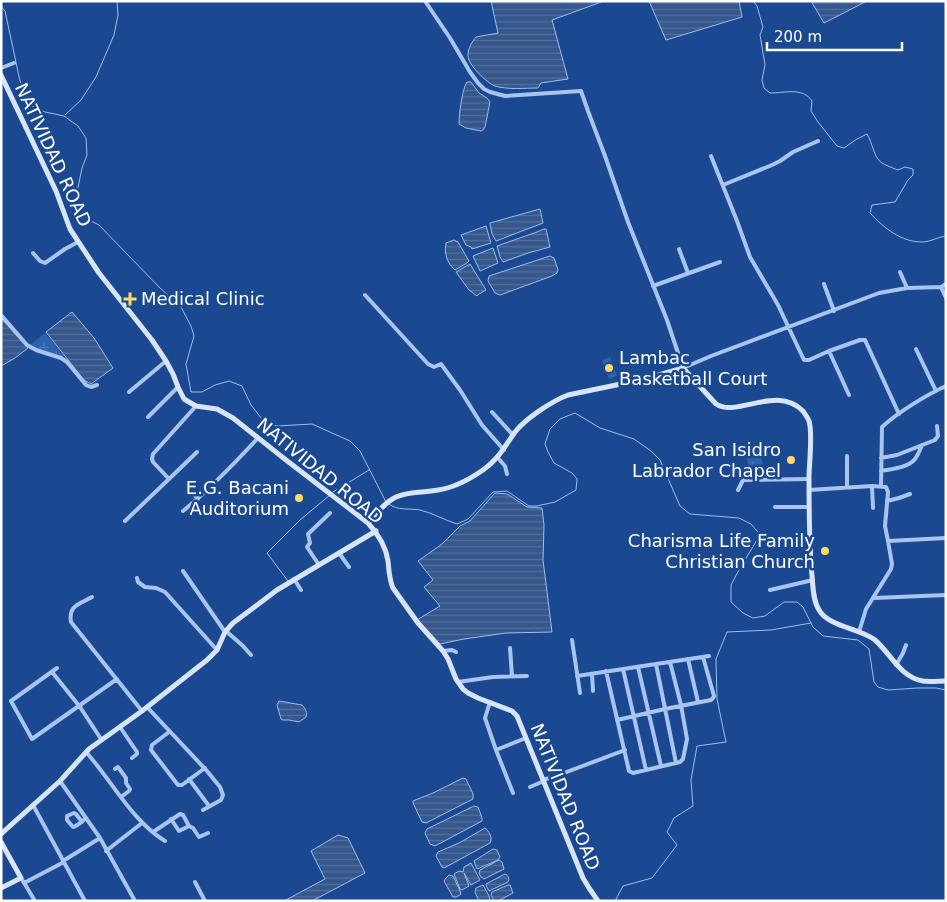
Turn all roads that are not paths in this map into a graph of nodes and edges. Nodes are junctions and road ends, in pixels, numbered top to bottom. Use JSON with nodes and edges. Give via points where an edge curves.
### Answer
{"nodes":[{"id":1,"x":425,"y":1,"type":"edge"},
{"id":2,"x":14,"y":63,"type":"dead end"},
{"id":3,"x":1,"y":68,"type":"edge"},
{"id":4,"x":1,"y":75,"type":"edge"},
{"id":5,"x":818,"y":141,"type":"dead end"},
{"id":6,"x":711,"y":156,"type":"dead end"},
{"id":7,"x":723,"y":185,"type":"junction"},
{"id":8,"x":78,"y":242,"type":"junction"},
{"id":9,"x":680,"y":249,"type":"dead end"},
{"id":10,"x":33,"y":252,"type":"dead end"},
{"id":11,"x":720,"y":262,"type":"dead end"},
{"id":12,"x":900,"y":272,"type":"dead end"},
{"id":13,"x":688,"y":273,"type":"junction"},
{"id":14,"x":824,"y":284,"type":"dead end"},
{"id":15,"x":946,"y":284,"type":"edge"},
{"id":16,"x":653,"y":286,"type":"junction"},
{"id":17,"x":941,"y":287,"type":"junction"},
{"id":18,"x":907,"y":288,"type":"junction"},
{"id":19,"x":365,"y":295,"type":"dead end"},
{"id":20,"x":946,"y":298,"type":"edge"},
{"id":21,"x":834,"y":311,"type":"junction"},
{"id":22,"x":1,"y":315,"type":"edge"},
{"id":23,"x":788,"y":328,"type":"junction"},
{"id":24,"x":916,"y":350,"type":"dead end"},
{"id":25,"x":829,"y":351,"type":"junction"},
{"id":26,"x":166,"y":361,"type":"junction"},
{"id":27,"x":684,"y":368,"type":"junction"},
{"id":28,"x":97,"y":385,"type":"dead end"},
{"id":29,"x":946,"y":386,"type":"edge"},
{"id":30,"x":178,"y":388,"type":"junction"},
{"id":31,"x":936,"y":391,"type":"junction"},
{"id":32,"x":129,"y":392,"type":"dead end"},
{"id":33,"x":849,"y":395,"type":"dead end"},
{"id":34,"x":196,"y":406,"type":"junction"},
{"id":35,"x":492,"y":412,"type":"dead end"},
{"id":36,"x":899,"y":414,"type":"junction"},
{"id":37,"x":148,"y":417,"type":"dead end"},
{"id":38,"x":937,"y":426,"type":"dead end"},
{"id":39,"x":513,"y":435,"type":"junction"},
{"id":40,"x":258,"y":438,"type":"junction"},
{"id":41,"x":922,"y":444,"type":"junction"},
{"id":42,"x":504,"y":450,"type":"junction"},
{"id":43,"x":196,"y":452,"type":"dead end"},
{"id":44,"x":847,"y":456,"type":"dead end"},
{"id":45,"x":497,"y":457,"type":"junction"},
{"id":46,"x":881,"y":458,"type":"junction"},
{"id":47,"x":881,"y":471,"type":"junction"},
{"id":48,"x":507,"y":474,"type":"dead end"},
{"id":49,"x":809,"y":479,"type":"junction"},
{"id":50,"x":170,"y":480,"type":"junction"},
{"id":51,"x":872,"y":486,"type":"junction"},
{"id":52,"x":881,"y":486,"type":"junction"},
{"id":53,"x":847,"y":488,"type":"junction"},
{"id":54,"x":189,"y":489,"type":"dead end"},
{"id":55,"x":738,"y":490,"type":"dead end"},
{"id":56,"x":809,"y":490,"type":"junction"},
{"id":57,"x":910,"y":494,"type":"dead end"},
{"id":58,"x":198,"y":499,"type":"junction"},
{"id":59,"x":887,"y":501,"type":"junction"},
{"id":60,"x":775,"y":507,"type":"dead end"},
{"id":61,"x":808,"y":507,"type":"junction"},
{"id":62,"x":873,"y":508,"type":"dead end"},
{"id":63,"x":183,"y":510,"type":"dead end"},
{"id":64,"x":330,"y":513,"type":"dead end"},
{"id":65,"x":125,"y":521,"type":"dead end"},
{"id":66,"x":368,"y":523,"type":"junction"},
{"id":67,"x":376,"y":532,"type":"junction"},
{"id":68,"x":946,"y":538,"type":"edge"},
{"id":69,"x":888,"y":541,"type":"junction"},
{"id":70,"x":340,"y":553,"type":"junction"},
{"id":71,"x":319,"y":565,"type":"junction"},
{"id":72,"x":349,"y":567,"type":"dead end"},
{"id":73,"x":183,"y":571,"type":"dead end"},
{"id":74,"x":137,"y":578,"type":"dead end"},
{"id":75,"x":294,"y":579,"type":"junction"},
{"id":76,"x":813,"y":580,"type":"junction"},
{"id":77,"x":301,"y":590,"type":"dead end"},
{"id":78,"x":770,"y":590,"type":"dead end"},
{"id":79,"x":946,"y":595,"type":"edge"},
{"id":80,"x":92,"y":597,"type":"dead end"},
{"id":81,"x":874,"y":598,"type":"junction"},
{"id":82,"x":226,"y":632,"type":"junction"},
{"id":83,"x":859,"y":632,"type":"junction"},
{"id":84,"x":572,"y":640,"type":"dead end"},
{"id":85,"x":906,"y":645,"type":"dead end"},
{"id":86,"x":510,"y":648,"type":"dead end"},
{"id":87,"x":217,"y":650,"type":"junction"},
{"id":88,"x":443,"y":651,"type":"junction"},
{"id":89,"x":456,"y":652,"type":"dead end"},
{"id":90,"x":251,"y":655,"type":"dead end"},
{"id":91,"x":709,"y":656,"type":"dead end"},
{"id":92,"x":703,"y":657,"type":"junction"},
{"id":93,"x":688,"y":659,"type":"junction"},
{"id":94,"x":670,"y":662,"type":"junction"},
{"id":95,"x":656,"y":664,"type":"junction"},
{"id":96,"x":896,"y":665,"type":"junction"},
{"id":97,"x":638,"y":667,"type":"junction"},
{"id":98,"x":57,"y":668,"type":"dead end"},
{"id":99,"x":623,"y":669,"type":"junction"},
{"id":100,"x":606,"y":671,"type":"junction"},
{"id":101,"x":52,"y":672,"type":"junction"},
{"id":102,"x":592,"y":674,"type":"junction"},
{"id":103,"x":512,"y":676,"type":"junction"},
{"id":104,"x":527,"y":676,"type":"dead end"},
{"id":105,"x":577,"y":676,"type":"junction"},
{"id":106,"x":116,"y":679,"type":"junction"},
{"id":107,"x":946,"y":681,"type":"edge"},
{"id":108,"x":458,"y":682,"type":"junction"},
{"id":109,"x":594,"y":690,"type":"dead end"},
{"id":110,"x":580,"y":693,"type":"dead end"},
{"id":111,"x":490,"y":702,"type":"junction"},
{"id":112,"x":698,"y":702,"type":"junction"},
{"id":113,"x":79,"y":706,"type":"junction"},
{"id":114,"x":681,"y":706,"type":"junction"},
{"id":115,"x":147,"y":707,"type":"junction"},
{"id":116,"x":665,"y":709,"type":"junction"},
{"id":117,"x":142,"y":711,"type":"junction"},
{"id":118,"x":649,"y":712,"type":"junction"},
{"id":119,"x":634,"y":716,"type":"junction"},
{"id":120,"x":617,"y":720,"type":"junction"},
{"id":121,"x":120,"y":727,"type":"junction"},
{"id":122,"x":169,"y":732,"type":"junction"},
{"id":123,"x":526,"y":738,"type":"junction"},
{"id":124,"x":101,"y":739,"type":"junction"},
{"id":125,"x":496,"y":750,"type":"junction"},
{"id":126,"x":625,"y":750,"type":"junction"},
{"id":127,"x":86,"y":752,"type":"junction"},
{"id":128,"x":132,"y":758,"type":"dead end"},
{"id":129,"x":676,"y":763,"type":"junction"},
{"id":130,"x":661,"y":766,"type":"junction"},
{"id":131,"x":205,"y":768,"type":"junction"},
{"id":132,"x":114,"y":769,"type":"dead end"},
{"id":133,"x":646,"y":770,"type":"junction"},
{"id":134,"x":189,"y":779,"type":"junction"},
{"id":135,"x":544,"y":780,"type":"junction"},
{"id":136,"x":60,"y":781,"type":"junction"},
{"id":137,"x":530,"y":786,"type":"dead end"},
{"id":138,"x":514,"y":793,"type":"dead end"},
{"id":139,"x":120,"y":797,"type":"junction"},
{"id":140,"x":33,"y":805,"type":"junction"},
{"id":141,"x":210,"y":806,"type":"junction"},
{"id":142,"x":203,"y":810,"type":"dead end"},
{"id":143,"x":86,"y":818,"type":"junction"},
{"id":144,"x":171,"y":819,"type":"junction"},
{"id":145,"x":82,"y":822,"type":"dead end"},
{"id":146,"x":142,"y":823,"type":"junction"},
{"id":147,"x":190,"y":826,"type":"junction"},
{"id":148,"x":152,"y":832,"type":"junction"},
{"id":149,"x":1,"y":833,"type":"edge"},
{"id":150,"x":208,"y":834,"type":"dead end"},
{"id":151,"x":100,"y":838,"type":"junction"},
{"id":152,"x":166,"y":841,"type":"dead end"},
{"id":153,"x":1,"y":842,"type":"edge"},
{"id":154,"x":106,"y":851,"type":"junction"},
{"id":155,"x":64,"y":861,"type":"junction"},
{"id":156,"x":23,"y":880,"type":"junction"},
{"id":157,"x":195,"y":882,"type":"dead end"},
{"id":158,"x":1,"y":888,"type":"edge"},
{"id":159,"x":205,"y":900,"type":"edge"},
{"id":160,"x":34,"y":901,"type":"edge"},
{"id":161,"x":85,"y":901,"type":"edge"},
{"id":162,"x":135,"y":901,"type":"edge"},
{"id":163,"x":199,"y":901,"type":"edge"},
{"id":164,"x":598,"y":901,"type":"edge"}],
"edges":[{"from":1,"to":16,"type":"street","via":[[484,89],[505,96],[581,91]]},
{"from":2,"to":3,"type":"street"},
{"from":4,"to":8,"type":"street","name":"NATIVIDAD ROAD","via":[[56,192],[65,220]]},
{"from":5,"to":7,"type":"street"},
{"from":6,"to":7,"type":"street"},
{"from":7,"to":23,"type":"street","via":[[750,257]]},
{"from":8,"to":10,"type":"street","via":[[45,263]]},
{"from":8,"to":26,"type":"street","name":"NATIVIDAD ROAD"},
{"from":9,"to":13,"type":"street"},
{"from":11,"to":13,"type":"street"},
{"from":12,"to":18,"type":"street"},
{"from":13,"to":16,"type":"street"},
{"from":14,"to":21,"type":"street"},
{"from":15,"to":17,"type":"street"},
{"from":16,"to":27,"type":"street"},
{"from":17,"to":18,"type":"street"},
{"from":17,"to":20,"type":"street"},
{"from":18,"to":21,"type":"street","via":[[879,294]]},
{"from":19,"to":42,"type":"street","via":[[428,364],[434,367],[441,364],[482,426]]},
{"from":21,"to":23,"type":"street"},
{"from":22,"to":28,"type":"street","via":[[27,345],[67,362],[86,386]]},
{"from":23,"to":25,"type":"street","via":[[804,360]]},
{"from":23,"to":27,"type":"street"},
{"from":24,"to":31,"type":"street"},
{"from":25,"to":33,"type":"street"},
{"from":25,"to":36,"type":"street","via":[[864,340]]},
{"from":26,"to":30,"type":"street","name":"NATIVIDAD ROAD"},
{"from":26,"to":32,"type":"street"},
{"from":27,"to":39,"type":"street","via":[[563,397]]},
{"from":27,"to":49,"type":"street","via":[[719,406],[736,407],[780,400],[802,411],[809,421]]},
{"from":29,"to":31,"type":"street"},
{"from":30,"to":34,"type":"street","name":"NATIVIDAD ROAD","via":[[184,399]]},
{"from":30,"to":37,"type":"street"},
{"from":31,"to":36,"type":"street"},
{"from":34,"to":40,"type":"street","name":"NATIVIDAD ROAD","via":[[224,412]]},
{"from":34,"to":50,"type":"street","via":[[152,456],[153,462]]},
{"from":35,"to":39,"type":"street"},
{"from":36,"to":46,"type":"street","via":[[882,427]]},
{"from":38,"to":41,"type":"street","via":[[937,438]]},
{"from":39,"to":42,"type":"street"},
{"from":40,"to":58,"type":"street"},
{"from":40,"to":66,"type":"street","name":"NATIVIDAD ROAD"},
{"from":41,"to":46,"type":"street"},
{"from":41,"to":47,"type":"street","via":[[911,462]]},
{"from":42,"to":45,"type":"street"},
{"from":43,"to":50,"type":"street"},
{"from":44,"to":53,"type":"street"},
{"from":45,"to":48,"type":"street"},
{"from":45,"to":66,"type":"street","via":[[483,470],[449,487],[404,494],[391,500]]},
{"from":46,"to":47,"type":"street"},
{"from":47,"to":52,"type":"street"},
{"from":49,"to":55,"type":"street","via":[[743,480]]},
{"from":49,"to":56,"type":"street"},
{"from":50,"to":65,"type":"street"},
{"from":51,"to":52,"type":"street"},
{"from":51,"to":53,"type":"street"},
{"from":51,"to":62,"type":"street"},
{"from":52,"to":59,"type":"street","via":[[887,488]]},
{"from":53,"to":56,"type":"street"},
{"from":54,"to":58,"type":"street"},
{"from":56,"to":61,"type":"street"},
{"from":57,"to":59,"type":"street"},
{"from":58,"to":63,"type":"street"},
{"from":59,"to":69,"type":"street","via":[[885,526]]},
{"from":60,"to":61,"type":"street"},
{"from":61,"to":76,"type":"street"},
{"from":64,"to":71,"type":"street","via":[[308,534],[310,543],[307,547]]},
{"from":66,"to":67,"type":"street","name":"NATIVIDAD ROAD"},
{"from":67,"to":70,"type":"street"},
{"from":67,"to":88,"type":"street","name":"NATIVIDAD ROAD","via":[[387,553],[390,583],[418,623]]},
{"from":68,"to":69,"type":"street"},
{"from":69,"to":81,"type":"street","via":[[891,569]]},
{"from":70,"to":71,"type":"street"},
{"from":70,"to":72,"type":"street"},
{"from":71,"to":75,"type":"street"},
{"from":73,"to":82,"type":"street"},
{"from":74,"to":87,"type":"street","via":[[145,587],[156,588],[168,595]]},
{"from":75,"to":77,"type":"street"},
{"from":75,"to":82,"type":"street","via":[[232,623]]},
{"from":76,"to":78,"type":"street"},
{"from":76,"to":83,"type":"street","via":[[818,609],[828,619]]},
{"from":79,"to":81,"type":"street"},
{"from":80,"to":106,"type":"street","via":[[73,608],[71,622]]},
{"from":81,"to":83,"type":"street","via":[[866,609]]},
{"from":82,"to":87,"type":"street"},
{"from":82,"to":90,"type":"street"},
{"from":83,"to":96,"type":"street","via":[[875,641]]},
{"from":84,"to":105,"type":"street"},
{"from":85,"to":96,"type":"street"},
{"from":86,"to":103,"type":"street"},
{"from":87,"to":115,"type":"street"},
{"from":88,"to":89,"type":"street"},
{"from":88,"to":108,"type":"street","name":"NATIVIDAD ROAD"},
{"from":91,"to":92,"type":"street"},
{"from":92,"to":93,"type":"street"},
{"from":92,"to":112,"type":"street","via":[[713,698]]},
{"from":93,"to":94,"type":"street"},
{"from":93,"to":112,"type":"street"},
{"from":94,"to":95,"type":"street"},
{"from":94,"to":114,"type":"street"},
{"from":95,"to":97,"type":"street"},
{"from":95,"to":116,"type":"street"},
{"from":96,"to":107,"type":"street","via":[[915,679]]},
{"from":97,"to":99,"type":"street"},
{"from":97,"to":118,"type":"street"},
{"from":98,"to":101,"type":"street"},
{"from":99,"to":100,"type":"street"},
{"from":99,"to":119,"type":"street"},
{"from":100,"to":102,"type":"street"},
{"from":100,"to":120,"type":"street"},
{"from":101,"to":113,"type":"street"},
{"from":101,"to":113,"type":"street","via":[[10,701],[32,739]]},
{"from":102,"to":105,"type":"street"},
{"from":102,"to":109,"type":"street"},
{"from":103,"to":104,"type":"street"},
{"from":103,"to":108,"type":"street"},
{"from":105,"to":110,"type":"street"},
{"from":106,"to":113,"type":"street"},
{"from":106,"to":117,"type":"street"},
{"from":108,"to":111,"type":"street","name":"NATIVIDAD ROAD","via":[[468,693]]},
{"from":111,"to":123,"type":"street","name":"NATIVIDAD ROAD","via":[[515,713]]},
{"from":111,"to":125,"type":"street","via":[[485,718]]},
{"from":112,"to":114,"type":"street"},
{"from":113,"to":124,"type":"street"},
{"from":114,"to":116,"type":"street"},
{"from":114,"to":129,"type":"street","via":[[687,738],[683,759]]},
{"from":115,"to":117,"type":"street"},
{"from":115,"to":122,"type":"street"},
{"from":116,"to":118,"type":"street"},
{"from":116,"to":129,"type":"street"},
{"from":117,"to":121,"type":"street"},
{"from":118,"to":119,"type":"street"},
{"from":118,"to":130,"type":"street"},
{"from":119,"to":120,"type":"street"},
{"from":119,"to":133,"type":"street"},
{"from":120,"to":126,"type":"street"},
{"from":121,"to":124,"type":"street"},
{"from":121,"to":128,"type":"street","via":[[137,752]]},
{"from":122,"to":131,"type":"street"},
{"from":122,"to":134,"type":"street","via":[[152,745],[151,750],[178,785]]},
{"from":123,"to":125,"type":"street"},
{"from":123,"to":135,"type":"street","name":"NATIVIDAD ROAD"},
{"from":124,"to":127,"type":"street"},
{"from":125,"to":138,"type":"street"},
{"from":126,"to":133,"type":"street","via":[[630,772]]},
{"from":126,"to":135,"type":"street"},
{"from":127,"to":136,"type":"street"},
{"from":127,"to":139,"type":"street"},
{"from":129,"to":130,"type":"street"},
{"from":130,"to":133,"type":"street"},
{"from":131,"to":134,"type":"street"},
{"from":131,"to":141,"type":"street","via":[[223,795],[221,800]]},
{"from":132,"to":139,"type":"street","via":[[120,769],[130,789]]},
{"from":134,"to":141,"type":"street"},
{"from":135,"to":137,"type":"street"},
{"from":135,"to":164,"type":"street","name":"NATIVIDAD ROAD","via":[[583,878]]},
{"from":136,"to":140,"type":"street"},
{"from":136,"to":143,"type":"street"},
{"from":139,"to":146,"type":"street"},
{"from":140,"to":149,"type":"street"},
{"from":140,"to":155,"type":"street"},
{"from":141,"to":142,"type":"street"},
{"from":143,"to":145,"type":"street"},
{"from":143,"to":151,"type":"street"},
{"from":144,"to":147,"type":"street","via":[[179,830]]},
{"from":144,"to":147,"type":"street","via":[[182,814]]},
{"from":144,"to":148,"type":"street"},
{"from":146,"to":148,"type":"street"},
{"from":146,"to":154,"type":"street"},
{"from":147,"to":150,"type":"street","via":[[199,837]]},
{"from":148,"to":152,"type":"street"},
{"from":151,"to":154,"type":"street"},
{"from":151,"to":155,"type":"street"},
{"from":153,"to":156,"type":"street"},
{"from":154,"to":162,"type":"street"},
{"from":155,"to":156,"type":"street"},
{"from":155,"to":161,"type":"street"},
{"from":156,"to":158,"type":"street"},
{"from":156,"to":160,"type":"street"},
{"from":157,"to":159,"type":"street"},
{"from":159,"to":163,"type":"street"}]}
